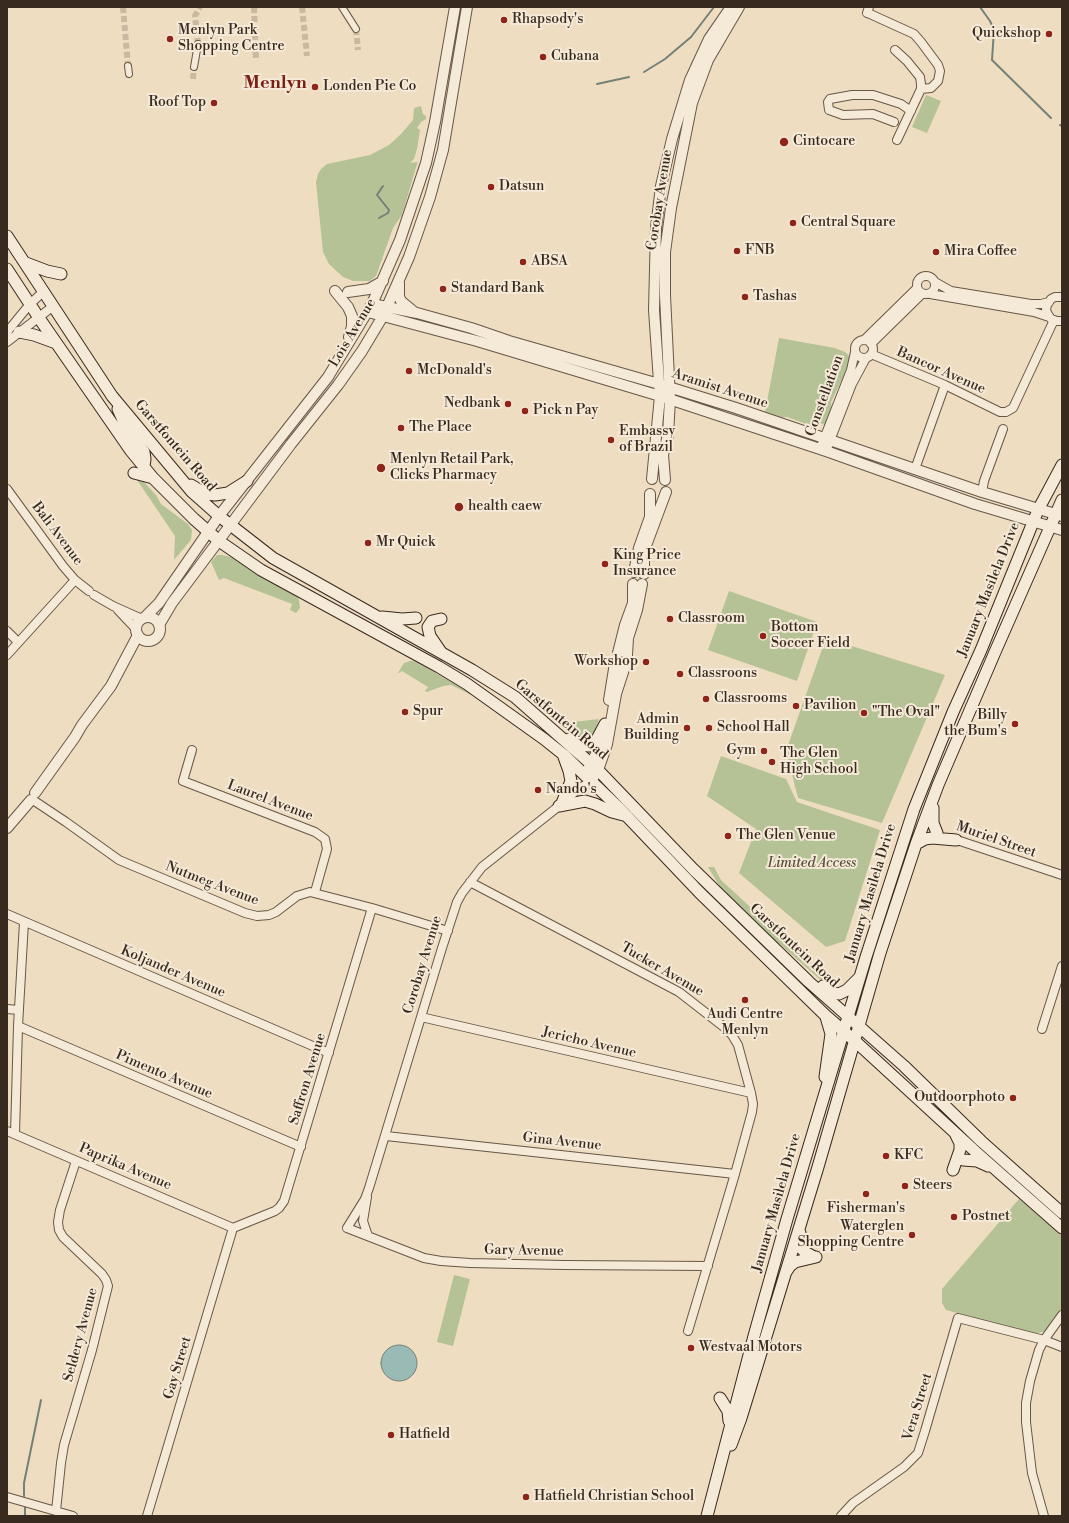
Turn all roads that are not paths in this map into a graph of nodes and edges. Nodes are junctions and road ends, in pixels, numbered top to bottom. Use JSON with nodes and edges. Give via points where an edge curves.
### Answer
{"nodes":[{"id":1,"x":342,"y":7,"type":"edge"},
{"id":2,"x":455,"y":7,"type":"edge"},
{"id":3,"x":467,"y":7,"type":"edge"},
{"id":4,"x":731,"y":7,"type":"edge"},
{"id":5,"x":739,"y":7,"type":"edge"},
{"id":6,"x":869,"y":7,"type":"edge"},
{"id":7,"x":356,"y":29,"type":"tunnel mouth"},
{"id":8,"x":198,"y":44,"type":"tunnel mouth"},
{"id":9,"x":895,"y":50,"type":"dead end"},
{"id":10,"x":128,"y":66,"type":"tunnel mouth"},
{"id":11,"x":194,"y":67,"type":"tunnel mouth"},
{"id":12,"x":129,"y":74,"type":"dead end"},
{"id":13,"x":921,"y":89,"type":"junction"},
{"id":14,"x":911,"y":110,"type":"junction"},
{"id":15,"x":894,"y":122,"type":"dead end"},
{"id":16,"x":897,"y":140,"type":"dead end"},
{"id":17,"x":7,"y":236,"type":"edge"},
{"id":18,"x":26,"y":263,"type":"junction"},
{"id":19,"x":7,"y":269,"type":"edge"},
{"id":20,"x":62,"y":274,"type":"dead end"},
{"id":21,"x":400,"y":275,"type":"junction"},
{"id":22,"x":383,"y":281,"type":"junction"},
{"id":23,"x":935,"y":282,"type":"junction"},
{"id":24,"x":335,"y":291,"type":"dead end"},
{"id":25,"x":43,"y":292,"type":"junction"},
{"id":26,"x":348,"y":292,"type":"dead end"},
{"id":27,"x":923,"y":292,"type":"junction"},
{"id":28,"x":1062,"y":297,"type":"edge"},
{"id":29,"x":1048,"y":302,"type":"junction"},
{"id":30,"x":30,"y":304,"type":"junction"},
{"id":31,"x":52,"y":307,"type":"junction"},
{"id":32,"x":370,"y":308,"type":"junction"},
{"id":33,"x":384,"y":312,"type":"junction"},
{"id":34,"x":418,"y":313,"type":"junction"},
{"id":35,"x":39,"y":318,"type":"junction"},
{"id":36,"x":1055,"y":319,"type":"edge"},
{"id":37,"x":7,"y":332,"type":"edge"},
{"id":38,"x":19,"y":332,"type":"junction"},
{"id":39,"x":864,"y":340,"type":"junction"},
{"id":40,"x":7,"y":342,"type":"edge"},
{"id":41,"x":57,"y":343,"type":"junction"},
{"id":42,"x":871,"y":344,"type":"junction"},
{"id":43,"x":345,"y":351,"type":"junction"},
{"id":44,"x":855,"y":352,"type":"junction"},
{"id":45,"x":868,"y":356,"type":"junction"},
{"id":46,"x":660,"y":384,"type":"junction"},
{"id":47,"x":945,"y":385,"type":"junction"},
{"id":48,"x":670,"y":388,"type":"junction"},
{"id":49,"x":112,"y":396,"type":"junction"},
{"id":50,"x":660,"y":396,"type":"junction"},
{"id":51,"x":670,"y":400,"type":"junction"},
{"id":52,"x":1003,"y":429,"type":"dead end"},
{"id":53,"x":828,"y":439,"type":"junction"},
{"id":54,"x":823,"y":450,"type":"junction"},
{"id":55,"x":1062,"y":465,"type":"edge"},
{"id":56,"x":144,"y":466,"type":"junction"},
{"id":57,"x":915,"y":469,"type":"junction"},
{"id":58,"x":134,"y":473,"type":"dead end"},
{"id":59,"x":176,"y":475,"type":"junction"},
{"id":60,"x":153,"y":478,"type":"junction"},
{"id":61,"x":652,"y":479,"type":"junction"},
{"id":62,"x":665,"y":480,"type":"junction"},
{"id":63,"x":247,"y":481,"type":"junction"},
{"id":64,"x":7,"y":489,"type":"edge"},
{"id":65,"x":666,"y":492,"type":"junction"},
{"id":66,"x":982,"y":492,"type":"junction"},
{"id":67,"x":650,"y":494,"type":"junction"},
{"id":68,"x":1062,"y":500,"type":"edge"},
{"id":69,"x":1038,"y":510,"type":"junction"},
{"id":70,"x":1059,"y":515,"type":"edge"},
{"id":71,"x":219,"y":516,"type":"junction"},
{"id":72,"x":1034,"y":522,"type":"junction"},
{"id":73,"x":231,"y":525,"type":"junction"},
{"id":74,"x":1050,"y":527,"type":"junction"},
{"id":75,"x":1062,"y":530,"type":"edge"},
{"id":76,"x":208,"y":531,"type":"junction"},
{"id":77,"x":219,"y":541,"type":"junction"},
{"id":78,"x":638,"y":578,"type":"junction"},
{"id":79,"x":75,"y":580,"type":"junction"},
{"id":80,"x":113,"y":606,"type":"junction"},
{"id":81,"x":375,"y":616,"type":"junction"},
{"id":82,"x":144,"y":618,"type":"junction"},
{"id":83,"x":416,"y":618,"type":"dead end"},
{"id":84,"x":441,"y":619,"type":"dead end"},
{"id":85,"x":159,"y":625,"type":"junction"},
{"id":86,"x":7,"y":631,"type":"edge"},
{"id":87,"x":140,"y":635,"type":"junction"},
{"id":88,"x":18,"y":642,"type":"junction"},
{"id":89,"x":443,"y":654,"type":"junction"},
{"id":90,"x":622,"y":654,"type":"junction"},
{"id":91,"x":7,"y":655,"type":"edge"},
{"id":92,"x":615,"y":663,"type":"junction"},
{"id":93,"x":625,"y":666,"type":"junction"},
{"id":94,"x":605,"y":724,"type":"junction"},
{"id":95,"x":559,"y":735,"type":"junction"},
{"id":96,"x":192,"y":750,"type":"dead end"},
{"id":97,"x":564,"y":755,"type":"junction"},
{"id":98,"x":595,"y":767,"type":"junction"},
{"id":99,"x":588,"y":778,"type":"junction"},
{"id":100,"x":32,"y":796,"type":"junction"},
{"id":101,"x":933,"y":800,"type":"junction"},
{"id":102,"x":560,"y":805,"type":"junction"},
{"id":103,"x":628,"y":816,"type":"junction"},
{"id":104,"x":7,"y":819,"type":"edge"},
{"id":105,"x":7,"y":828,"type":"edge"},
{"id":106,"x":922,"y":828,"type":"junction"},
{"id":107,"x":937,"y":834,"type":"junction"},
{"id":108,"x":956,"y":840,"type":"junction"},
{"id":109,"x":916,"y":844,"type":"junction"},
{"id":110,"x":894,"y":870,"type":"junction"},
{"id":111,"x":1062,"y":875,"type":"edge"},
{"id":112,"x":470,"y":882,"type":"junction"},
{"id":113,"x":315,"y":892,"type":"junction"},
{"id":114,"x":372,"y":908,"type":"junction"},
{"id":115,"x":7,"y":914,"type":"edge"},
{"id":116,"x":24,"y":922,"type":"junction"},
{"id":117,"x":448,"y":931,"type":"junction"},
{"id":118,"x":1062,"y":966,"type":"edge"},
{"id":119,"x":861,"y":976,"type":"junction"},
{"id":120,"x":809,"y":982,"type":"junction"},
{"id":121,"x":7,"y":1009,"type":"edge"},
{"id":122,"x":19,"y":1010,"type":"junction"},
{"id":123,"x":825,"y":1015,"type":"junction"},
{"id":124,"x":421,"y":1017,"type":"junction"},
{"id":125,"x":849,"y":1017,"type":"junction"},
{"id":126,"x":18,"y":1026,"type":"junction"},
{"id":127,"x":859,"y":1026,"type":"junction"},
{"id":128,"x":1042,"y":1029,"type":"dead end"},
{"id":129,"x":845,"y":1032,"type":"junction"},
{"id":130,"x":855,"y":1041,"type":"junction"},
{"id":131,"x":329,"y":1053,"type":"junction"},
{"id":132,"x":827,"y":1087,"type":"junction"},
{"id":133,"x":751,"y":1093,"type":"junction"},
{"id":134,"x":954,"y":1131,"type":"junction"},
{"id":135,"x":11,"y":1132,"type":"edge"},
{"id":136,"x":386,"y":1136,"type":"junction"},
{"id":137,"x":300,"y":1147,"type":"junction"},
{"id":138,"x":76,"y":1160,"type":"junction"},
{"id":139,"x":963,"y":1160,"type":"dead end"},
{"id":140,"x":818,"y":1167,"type":"junction"},
{"id":141,"x":996,"y":1169,"type":"junction"},
{"id":142,"x":953,"y":1170,"type":"dead end"},
{"id":143,"x":735,"y":1174,"type":"junction"},
{"id":144,"x":367,"y":1194,"type":"junction"},
{"id":145,"x":803,"y":1213,"type":"junction"},
{"id":146,"x":1062,"y":1213,"type":"edge"},
{"id":147,"x":786,"y":1222,"type":"junction"},
{"id":148,"x":233,"y":1228,"type":"junction"},
{"id":149,"x":347,"y":1228,"type":"joint"},
{"id":150,"x":1062,"y":1228,"type":"edge"},
{"id":151,"x":368,"y":1236,"type":"junction"},
{"id":152,"x":792,"y":1251,"type":"junction"},
{"id":153,"x":708,"y":1266,"type":"junction"},
{"id":154,"x":784,"y":1274,"type":"junction"},
{"id":155,"x":772,"y":1275,"type":"junction"},
{"id":156,"x":1062,"y":1315,"type":"edge"},
{"id":157,"x":688,"y":1331,"type":"dead end"},
{"id":158,"x":1044,"y":1340,"type":"junction"},
{"id":159,"x":1062,"y":1347,"type":"edge"},
{"id":160,"x":750,"y":1385,"type":"junction"},
{"id":161,"x":720,"y":1398,"type":"dead end"},
{"id":162,"x":737,"y":1399,"type":"junction"},
{"id":163,"x":741,"y":1418,"type":"junction"},
{"id":164,"x":730,"y":1426,"type":"junction"},
{"id":165,"x":716,"y":1484,"type":"junction"},
{"id":166,"x":7,"y":1497,"type":"edge"},
{"id":167,"x":56,"y":1511,"type":"junction"},
{"id":168,"x":73,"y":1516,"type":"edge"},
{"id":169,"x":147,"y":1516,"type":"edge"},
{"id":170,"x":707,"y":1516,"type":"edge"},
{"id":171,"x":841,"y":1516,"type":"edge"},
{"id":172,"x":1044,"y":1516,"type":"edge"}],
"edges":[{"from":1,"to":7,"type":"street"},
{"from":2,"to":22,"type":"street","name":"Lois Avenue","via":[[436,122],[426,163]]},
{"from":3,"to":21,"type":"street","name":"Lois Avenue","via":[[443,150],[418,233]]},
{"from":4,"to":46,"type":"street","name":"Corobay Avenue","via":[[709,39],[690,80],[663,174],[656,228],[654,316]]},
{"from":5,"to":48,"type":"street","name":"Corobay Avenue","via":[[708,60],[692,103],[671,208],[665,252]]},
{"from":6,"to":13,"type":"street","via":[[868,13],[914,34],[938,65],[938,81],[931,88]]},
{"from":8,"to":11,"type":"street"},
{"from":9,"to":13,"type":"street","via":[[920,77]]},
{"from":10,"to":12,"type":"street"},
{"from":13,"to":14,"type":"street"},
{"from":14,"to":15,"type":"street","via":[[873,95],[830,99],[828,102],[829,110],[843,115],[872,114]]},
{"from":14,"to":16,"type":"street"},
{"from":17,"to":18,"type":"main road","name":"Garstfontein Road"},
{"from":18,"to":20,"type":"main road"},
{"from":18,"to":25,"type":"main road","name":"Garstfontein Road"},
{"from":19,"to":30,"type":"main road","name":"Garstfontein Road"},
{"from":21,"to":33,"type":"street","name":"Lois Avenue"},
{"from":21,"to":34,"type":"street","via":[[401,301]]},
{"from":22,"to":26,"type":"street","via":[[366,290]]},
{"from":22,"to":32,"type":"street","name":"Lois Avenue"},
{"from":23,"to":27,"type":"street","via":[[935,288]]},
{"from":23,"to":27,"type":"street","via":[[930,277],[922,276],[918,280]]},
{"from":23,"to":29,"type":"street","via":[[951,291],[1031,304]]},
{"from":24,"to":43,"type":"street","via":[[352,316]]},
{"from":25,"to":30,"type":"street"},
{"from":25,"to":31,"type":"main road","name":"Garstfontein Road"},
{"from":27,"to":36,"type":"street","via":[[1034,312]]},
{"from":27,"to":39,"type":"street"},
{"from":27,"to":42,"type":"street"},
{"from":28,"to":29,"type":"street","via":[[1055,297]]},
{"from":29,"to":36,"type":"street","via":[[1046,309]]},
{"from":30,"to":35,"type":"main road","name":"Garstfontein Road"},
{"from":30,"to":37,"type":"street"},
{"from":31,"to":35,"type":"street"},
{"from":31,"to":49,"type":"main road","name":"Garstfontein Road"},
{"from":32,"to":33,"type":"street","name":"Aramist Avenue"},
{"from":32,"to":43,"type":"street","name":"Lois Avenue"},
{"from":33,"to":34,"type":"street","name":"Aramist Avenue"},
{"from":33,"to":50,"type":"street","name":"Aramist Avenue"},
{"from":33,"to":73,"type":"street","name":"Lois Avenue","via":[[362,351],[338,385]]},
{"from":34,"to":46,"type":"street","name":"Aramist Avenue"},
{"from":35,"to":38,"type":"street"},
{"from":35,"to":41,"type":"main road","name":"Garstfontein Road"},
{"from":36,"to":47,"type":"street","name":"Bancor Avenue","via":[[1013,408],[1000,412]]},
{"from":38,"to":40,"type":"street"},
{"from":38,"to":41,"type":"main road"},
{"from":39,"to":42,"type":"street"},
{"from":39,"to":44,"type":"street","via":[[856,344]]},
{"from":41,"to":56,"type":"main road","name":"Garstfontein Road","via":[[126,445]]},
{"from":42,"to":45,"type":"street","via":[[873,349]]},
{"from":43,"to":63,"type":"street","name":"Lois Avenue","via":[[312,399]]},
{"from":44,"to":45,"type":"street","via":[[858,357]]},
{"from":44,"to":53,"type":"street","name":"Constellation","via":[[852,370]]},
{"from":45,"to":47,"type":"street","name":"Bancor Avenue"},
{"from":45,"to":53,"type":"street","name":"Constellation","via":[[852,384]]},
{"from":46,"to":48,"type":"street","name":"Aramist Avenue"},
{"from":46,"to":50,"type":"street","name":"Corobay Avenue"},
{"from":47,"to":57,"type":"street"},
{"from":48,"to":51,"type":"street","name":"Corobay Avenue"},
{"from":48,"to":53,"type":"street","name":"Aramist Avenue"},
{"from":49,"to":56,"type":"main road","via":[[127,429],[144,452]]},
{"from":49,"to":59,"type":"main road","name":"Garstfontein Road"},
{"from":50,"to":51,"type":"street","name":"Aramist Avenue"},
{"from":50,"to":61,"type":"street","name":"Corobay Avenue"},
{"from":51,"to":54,"type":"street","name":"Aramist Avenue"},
{"from":51,"to":62,"type":"street","name":"Corobay Avenue","via":[[668,435],[663,455]]},
{"from":52,"to":66,"type":"street"},
{"from":53,"to":54,"type":"street","name":"Constellation"},
{"from":53,"to":57,"type":"street","name":"Aramist Avenue"},
{"from":54,"to":72,"type":"street","name":"Aramist Avenue"},
{"from":55,"to":69,"type":"main road","name":"January Masilela Drive"},
{"from":56,"to":60,"type":"main road","name":"Garstfontein Road"},
{"from":57,"to":66,"type":"street","name":"Aramist Avenue"},
{"from":58,"to":60,"type":"main road"},
{"from":59,"to":63,"type":"main road","via":[[198,490],[215,495],[228,493]]},
{"from":59,"to":71,"type":"main road","name":"Garstfontein Road"},
{"from":60,"to":76,"type":"main road","name":"Garstfontein Road"},
{"from":61,"to":62,"type":"street"},
{"from":61,"to":67,"type":"street","name":"Corobay Avenue","via":[[648,486]]},
{"from":62,"to":65,"type":"street","name":"Corobay Avenue"},
{"from":63,"to":71,"type":"street","name":"Lois Avenue"},
{"from":64,"to":79,"type":"street","name":"Bali Avenue"},
{"from":65,"to":67,"type":"street","via":[[659,497]]},
{"from":65,"to":78,"type":"street","name":"Corobay Avenue","via":[[644,551]]},
{"from":66,"to":69,"type":"street","name":"Aramist Avenue"},
{"from":67,"to":78,"type":"street","name":"Corobay Avenue","via":[[650,517],[639,548]]},
{"from":68,"to":70,"type":"main road","name":"January Masilela Drive"},
{"from":69,"to":70,"type":"street","name":"Aramist Avenue"},
{"from":69,"to":72,"type":"main road","name":"January Masilela Drive"},
{"from":70,"to":74,"type":"main road","name":"January Masilela Drive"},
{"from":71,"to":73,"type":"main road","name":"Garstfontein Road"},
{"from":71,"to":76,"type":"street","name":"Lois Avenue"},
{"from":72,"to":74,"type":"street","name":"Aramist Avenue"},
{"from":72,"to":110,"type":"main road","name":"January Masilela Drive","via":[[982,650],[921,788]]},
{"from":73,"to":77,"type":"street","name":"Lois Avenue"},
{"from":73,"to":81,"type":"main road","name":"Garstfontein Road","via":[[273,558]]},
{"from":74,"to":75,"type":"street","name":"Aramist Avenue"},
{"from":74,"to":101,"type":"main road","name":"January Masilela Drive"},
{"from":76,"to":77,"type":"main road","name":"Garstfontein Road"},
{"from":76,"to":82,"type":"street","name":"Lois Avenue","via":[[159,603]]},
{"from":77,"to":85,"type":"street","name":"Lois Avenue","via":[[172,603]]},
{"from":77,"to":97,"type":"main road","name":"Garstfontein Road","via":[[261,570],[400,644],[467,684],[530,727]]},
{"from":78,"to":90,"type":"street","name":"Corobay Avenue","via":[[625,625]]},
{"from":79,"to":80,"type":"street","name":"Bali Avenue"},
{"from":79,"to":88,"type":"street"},
{"from":80,"to":82,"type":"street","name":"Bali Avenue"},
{"from":80,"to":87,"type":"street","name":"Bali Avenue"},
{"from":81,"to":83,"type":"main road"},
{"from":81,"to":89,"type":"main road","name":"Garstfontein Road"},
{"from":82,"to":85,"type":"street","via":[[155,619]]},
{"from":82,"to":87,"type":"street","via":[[137,623]]},
{"from":84,"to":89,"type":"main road","via":[[432,621],[428,627],[430,636]]},
{"from":85,"to":87,"type":"street","via":[[160,631],[156,638],[149,641]]},
{"from":86,"to":88,"type":"street"},
{"from":87,"to":100,"type":"street","via":[[138,650],[82,725],[49,762]]},
{"from":88,"to":91,"type":"street"},
{"from":89,"to":95,"type":"main road","name":"Garstfontein Road","via":[[515,697]]},
{"from":90,"to":92,"type":"street","name":"Corobay Avenue","via":[[615,656]]},
{"from":90,"to":93,"type":"street","name":"Corobay Avenue","via":[[628,660]]},
{"from":92,"to":93,"type":"street","via":[[620,667]]},
{"from":92,"to":94,"type":"street","name":"Corobay Avenue"},
{"from":93,"to":98,"type":"street","name":"Corobay Avenue","via":[[616,694],[607,744]]},
{"from":94,"to":95,"type":"main road","via":[[596,741],[589,746]]},
{"from":94,"to":98,"type":"street","name":"Corobay Avenue"},
{"from":95,"to":98,"type":"main road","name":"Garstfontein Road"},
{"from":96,"to":113,"type":"street","name":"Laurel Avenue","via":[[183,781],[315,832],[325,839],[327,849]]},
{"from":97,"to":99,"type":"main road","name":"Garstfontein Road"},
{"from":97,"to":102,"type":"main road","via":[[570,781]]},
{"from":98,"to":99,"type":"street","name":"Corobay Avenue"},
{"from":98,"to":120,"type":"main road","name":"Garstfontein Road","via":[[692,869]]},
{"from":99,"to":102,"type":"street","name":"Corobay Avenue"},
{"from":99,"to":103,"type":"main road","name":"Garstfontein Road"},
{"from":100,"to":104,"type":"street"},
{"from":100,"to":105,"type":"street"},
{"from":100,"to":113,"type":"street","name":"Nutmeg Avenue","via":[[119,860],[245,912],[257,916],[269,915],[301,894]]},
{"from":101,"to":106,"type":"main road","name":"January Masilela Drive"},
{"from":101,"to":107,"type":"main road","via":[[933,823]]},
{"from":102,"to":103,"type":"main road","via":[[585,801]]},
{"from":102,"to":112,"type":"street","name":"Corobay Avenue","via":[[482,867]]},
{"from":103,"to":123,"type":"main road","name":"Garstfontein Road","via":[[699,892]]},
{"from":106,"to":107,"type":"street","name":"Muriel Street"},
{"from":106,"to":109,"type":"main road","name":"January Masilela Drive"},
{"from":106,"to":110,"type":"main road","via":[[911,832]]},
{"from":107,"to":108,"type":"street","name":"Muriel Street"},
{"from":108,"to":109,"type":"main road","via":[[932,838]]},
{"from":108,"to":111,"type":"street","name":"Muriel Street"},
{"from":109,"to":127,"type":"main road","name":"January Masilela Drive"},
{"from":110,"to":119,"type":"main road","name":"January Masilela Drive"},
{"from":112,"to":117,"type":"street","name":"Corobay Avenue","via":[[457,902]]},
{"from":112,"to":133,"type":"street","name":"Tucker Avenue","via":[[669,986],[690,1000],[735,1039]]},
{"from":113,"to":114,"type":"street"},
{"from":114,"to":117,"type":"street"},
{"from":114,"to":131,"type":"street","name":"Saffron Avenue"},
{"from":115,"to":116,"type":"street","name":"Koljander Avenue"},
{"from":116,"to":122,"type":"street"},
{"from":116,"to":131,"type":"street","name":"Koljander Avenue"},
{"from":117,"to":124,"type":"street","name":"Corobay Avenue"},
{"from":118,"to":128,"type":"street"},
{"from":119,"to":120,"type":"main road","via":[[839,994],[830,992],[818,982]]},
{"from":119,"to":125,"type":"main road","name":"January Masilela Drive"},
{"from":120,"to":125,"type":"main road","name":"Garstfontein Road"},
{"from":121,"to":122,"type":"street"},
{"from":122,"to":126,"type":"street"},
{"from":123,"to":129,"type":"main road","name":"Garstfontein Road"},
{"from":123,"to":132,"type":"main road","via":[[831,1034],[825,1072]]},
{"from":124,"to":133,"type":"street","name":"Jericho Avenue"},
{"from":124,"to":136,"type":"street","name":"Corobay Avenue"},
{"from":125,"to":127,"type":"main road","name":"Garstfontein Road"},
{"from":125,"to":129,"type":"main road","name":"January Masilela Drive"},
{"from":126,"to":135,"type":"street"},
{"from":126,"to":137,"type":"street","name":"Pimento Avenue"},
{"from":127,"to":130,"type":"main road","name":"January Masilela Drive"},
{"from":127,"to":146,"type":"main road","name":"Garstfontein Road"},
{"from":129,"to":130,"type":"main road","name":"Garstfontein Road"},
{"from":129,"to":132,"type":"main road","name":"January Masilela Drive"},
{"from":130,"to":134,"type":"main road","name":"Garstfontein Road"},
{"from":130,"to":140,"type":"main road","name":"January Masilela Drive"},
{"from":131,"to":137,"type":"street","name":"Saffron Avenue"},
{"from":132,"to":147,"type":"main road","name":"January Masilela Drive"},
{"from":133,"to":143,"type":"street","name":"Tucker Avenue","via":[[752,1112]]},
{"from":134,"to":141,"type":"main road","name":"Garstfontein Road"},
{"from":134,"to":142,"type":"main road","via":[[960,1145]]},
{"from":135,"to":138,"type":"street","name":"Paprika Avenue"},
{"from":136,"to":143,"type":"street","name":"Gina Avenue"},
{"from":136,"to":144,"type":"street","name":"Corobay Avenue"},
{"from":137,"to":148,"type":"street","name":"Saffron Avenue","via":[[281,1206]]},
{"from":138,"to":148,"type":"street","name":"Paprika Avenue"},
{"from":138,"to":167,"type":"street","name":"Seldery Avenue","via":[[60,1210],[59,1230],[63,1237],[102,1274],[108,1286],[64,1445]]},
{"from":139,"to":141,"type":"main road","via":[[977,1161]]},
{"from":140,"to":145,"type":"main road","name":"January Masilela Drive"},
{"from":140,"to":147,"type":"main road","via":[[807,1178],[793,1220]]},
{"from":141,"to":150,"type":"main road","name":"Garstfontein Road"},
{"from":143,"to":153,"type":"street","name":"Tucker Avenue"},
{"from":144,"to":149,"type":"street","name":"Corobay Avenue"},
{"from":144,"to":151,"type":"street","name":"Corobay Avenue","via":[[363,1221]]},
{"from":145,"to":152,"type":"main road","name":"January Masilela Drive"},
{"from":145,"to":154,"type":"main road","via":[[800,1243],[803,1250],[815,1257],[795,1262]]},
{"from":147,"to":155,"type":"main road","name":"January Masilela Drive"},
{"from":148,"to":169,"type":"street","name":"Gay Street"},
{"from":149,"to":151,"type":"street","name":"Gary Avenue"},
{"from":151,"to":153,"type":"street","name":"Gary Avenue","via":[[424,1258],[446,1262]]},
{"from":152,"to":154,"type":"main road","name":"January Masilela Drive"},
{"from":152,"to":155,"type":"main road","via":[[782,1258]]},
{"from":153,"to":157,"type":"street","name":"Tucker Avenue"},
{"from":154,"to":160,"type":"main road","name":"January Masilela Drive"},
{"from":155,"to":162,"type":"main road","name":"January Masilela Drive"},
{"from":156,"to":158,"type":"street"},
{"from":158,"to":159,"type":"street"},
{"from":158,"to":171,"type":"street","name":"Vera Street","via":[[958,1318],[918,1453],[904,1467],[859,1498]]},
{"from":158,"to":172,"type":"street","via":[[1030,1381],[1025,1417],[1032,1474]]},
{"from":160,"to":162,"type":"main road"},
{"from":160,"to":163,"type":"main road","name":"January Masilela Drive"},
{"from":161,"to":164,"type":"main road","via":[[728,1411]]},
{"from":162,"to":163,"type":"main road"},
{"from":162,"to":164,"type":"main road","name":"January Masilela Drive"},
{"from":163,"to":165,"type":"main road","name":"January Masilela Drive"},
{"from":164,"to":165,"type":"main road","name":"January Masilela Drive"},
{"from":165,"to":170,"type":"main road","name":"January Masilela Drive"},
{"from":166,"to":167,"type":"street"},
{"from":167,"to":168,"type":"street"}]}
